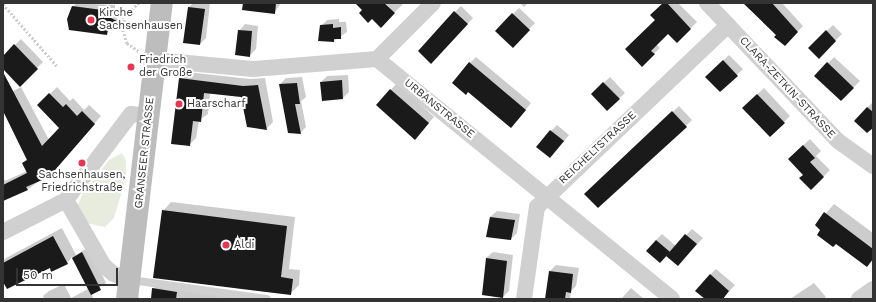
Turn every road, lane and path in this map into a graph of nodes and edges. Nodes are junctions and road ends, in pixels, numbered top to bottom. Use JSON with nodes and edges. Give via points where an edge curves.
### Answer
{"nodes":[{"id":1,"x":139,"y":3,"type":"edge"},
{"id":2,"x":162,"y":3,"type":"edge"},
{"id":3,"x":433,"y":3,"type":"edge"},
{"id":4,"x":707,"y":3,"type":"edge"},
{"id":5,"x":3,"y":4,"type":"edge"},
{"id":6,"x":129,"y":10,"type":"junction"},
{"id":7,"x":116,"y":20,"type":"dead end"},
{"id":8,"x":728,"y":25,"type":"junction"},
{"id":9,"x":115,"y":26,"type":"dead end"},
{"id":10,"x":123,"y":30,"type":"junction"},
{"id":11,"x":149,"y":56,"type":"junction"},
{"id":12,"x":377,"y":59,"type":"junction"},
{"id":13,"x":57,"y":66,"type":"dead end"},
{"id":14,"x":150,"y":116,"type":"junction"},
{"id":15,"x":873,"y":166,"type":"edge"},
{"id":16,"x":548,"y":196,"type":"junction"},
{"id":17,"x":66,"y":200,"type":"junction"},
{"id":18,"x":3,"y":232,"type":"edge"},
{"id":19,"x":129,"y":289,"type":"edge"},
{"id":20,"x":873,"y":289,"type":"edge"},
{"id":21,"x":267,"y":299,"type":"edge"},
{"id":22,"x":524,"y":299,"type":"edge"},
{"id":23,"x":672,"y":299,"type":"edge"},
{"id":24,"x":859,"y":299,"type":"edge"}],
"edges":[{"from":1,"to":6,"type":"path"},
{"from":2,"to":11,"type":"main road","name":"GRANSEER STRASSE"},
{"from":3,"to":12,"type":"street"},
{"from":4,"to":8,"type":"street","name":"CLARA-ZETKIN-STRASSE"},
{"from":5,"to":13,"type":"path"},
{"from":6,"to":7,"type":"path"},
{"from":6,"to":10,"type":"path"},
{"from":8,"to":15,"type":"street","name":"CLARA-ZETKIN-STRASSE","via":[[838,141]]},
{"from":8,"to":16,"type":"street","name":"REICHELTSTRASSE"},
{"from":9,"to":10,"type":"path"},
{"from":10,"to":11,"type":"path","via":[[128,43]]},
{"from":11,"to":12,"type":"street","via":[[253,69]]},
{"from":11,"to":14,"type":"main road","name":"GRANSEER STRASSE"},
{"from":12,"to":16,"type":"street","name":"URBANSTRASSE"},
{"from":14,"to":17,"type":"street","via":[[131,114]]},
{"from":14,"to":19,"type":"main road","name":"GRANSEER STRASSE"},
{"from":16,"to":22,"type":"street","name":"REICHELTSTRASSE","via":[[536,207]]},
{"from":16,"to":23,"type":"street","name":"URBANSTRASSE"},
{"from":17,"to":18,"type":"street"},
{"from":17,"to":19,"type":"street","via":[[104,266]]},
{"from":19,"to":21,"type":"lane"},
{"from":20,"to":24,"type":"street"}]}
